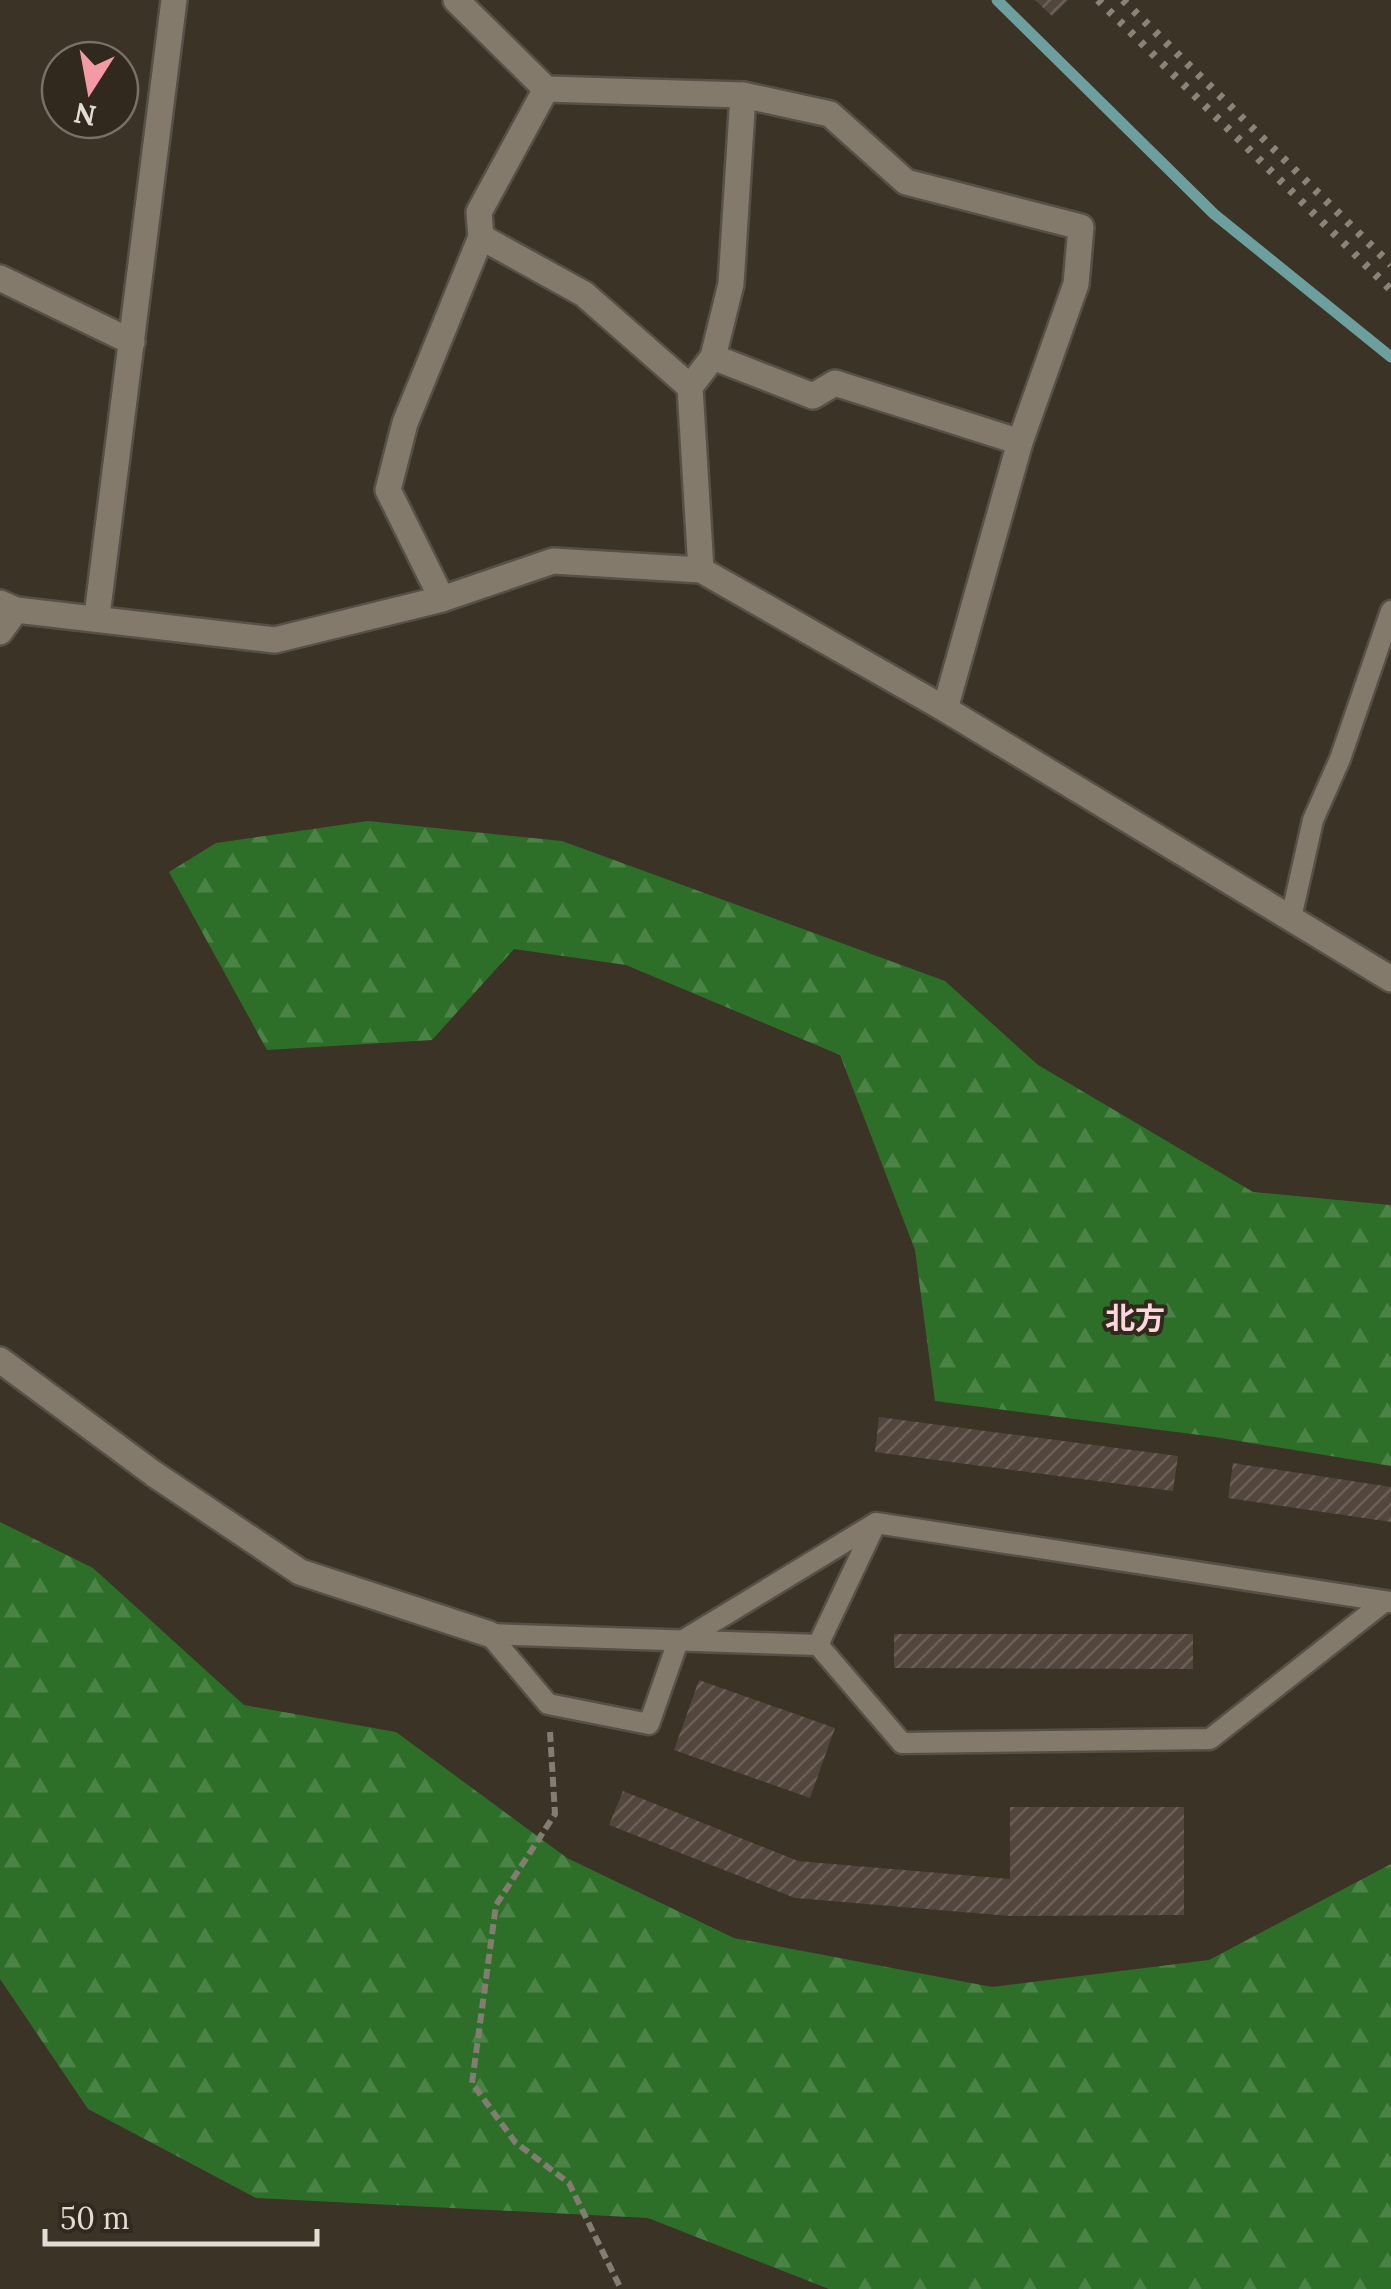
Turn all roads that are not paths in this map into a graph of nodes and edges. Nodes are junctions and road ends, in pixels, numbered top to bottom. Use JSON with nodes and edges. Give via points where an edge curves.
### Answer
{"nodes":[{"id":1,"x":174,"y":0,"type":"edge"},
{"id":2,"x":456,"y":0,"type":"edge"},
{"id":3,"x":546,"y":89,"type":"junction"},
{"id":4,"x":743,"y":95,"type":"junction"},
{"id":5,"x":481,"y":237,"type":"junction"},
{"id":6,"x":0,"y":278,"type":"edge"},
{"id":7,"x":132,"y":342,"type":"junction"},
{"id":8,"x":713,"y":356,"type":"junction"},
{"id":9,"x":690,"y":388,"type":"junction"},
{"id":10,"x":1020,"y":442,"type":"junction"},
{"id":11,"x":701,"y":570,"type":"junction"},
{"id":12,"x":442,"y":598,"type":"junction"},
{"id":13,"x":8,"y":606,"type":"edge"},
{"id":14,"x":1391,"y":611,"type":"edge"},
{"id":15,"x":97,"y":616,"type":"junction"},
{"id":16,"x":0,"y":632,"type":"edge"},
{"id":17,"x":1385,"y":645,"type":"edge"},
{"id":18,"x":945,"y":709,"type":"junction"},
{"id":19,"x":1291,"y":918,"type":"junction"},
{"id":20,"x":1391,"y":978,"type":"edge"},
{"id":21,"x":0,"y":1360,"type":"edge"},
{"id":22,"x":876,"y":1523,"type":"junction"},
{"id":23,"x":1388,"y":1602,"type":"edge"},
{"id":24,"x":489,"y":1634,"type":"junction"},
{"id":25,"x":677,"y":1644,"type":"junction"},
{"id":26,"x":818,"y":1645,"type":"junction"}],
"edges":[{"from":1,"to":7,"type":"street"},
{"from":2,"to":3,"type":"street"},
{"from":3,"to":4,"type":"street"},
{"from":3,"to":5,"type":"street","via":[[479,212]]},
{"from":4,"to":8,"type":"street","via":[[731,284]]},
{"from":4,"to":10,"type":"street","via":[[830,114],[906,182],[1080,227],[1076,284]]},
{"from":5,"to":9,"type":"street","via":[[584,294]]},
{"from":5,"to":12,"type":"street","via":[[405,424],[388,490]]},
{"from":6,"to":7,"type":"street"},
{"from":7,"to":15,"type":"street"},
{"from":8,"to":9,"type":"street"},
{"from":8,"to":10,"type":"street","via":[[813,396],[835,383]]},
{"from":9,"to":11,"type":"street"},
{"from":10,"to":18,"type":"street"},
{"from":11,"to":12,"type":"street","via":[[553,561]]},
{"from":11,"to":18,"type":"street"},
{"from":12,"to":15,"type":"street","via":[[276,640]]},
{"from":13,"to":15,"type":"street"},
{"from":13,"to":16,"type":"street"},
{"from":14,"to":17,"type":"lane"},
{"from":17,"to":19,"type":"lane","via":[[1313,820]]},
{"from":18,"to":19,"type":"street"},
{"from":19,"to":20,"type":"street"},
{"from":21,"to":24,"type":"street","via":[[300,1572]]},
{"from":22,"to":23,"type":"lane"},
{"from":22,"to":25,"type":"lane"},
{"from":22,"to":26,"type":"lane"},
{"from":23,"to":26,"type":"lane","via":[[1210,1739],[902,1743]]},
{"from":24,"to":25,"type":"lane"},
{"from":24,"to":25,"type":"lane","via":[[548,1704],[649,1724]]},
{"from":25,"to":26,"type":"lane"}]}
